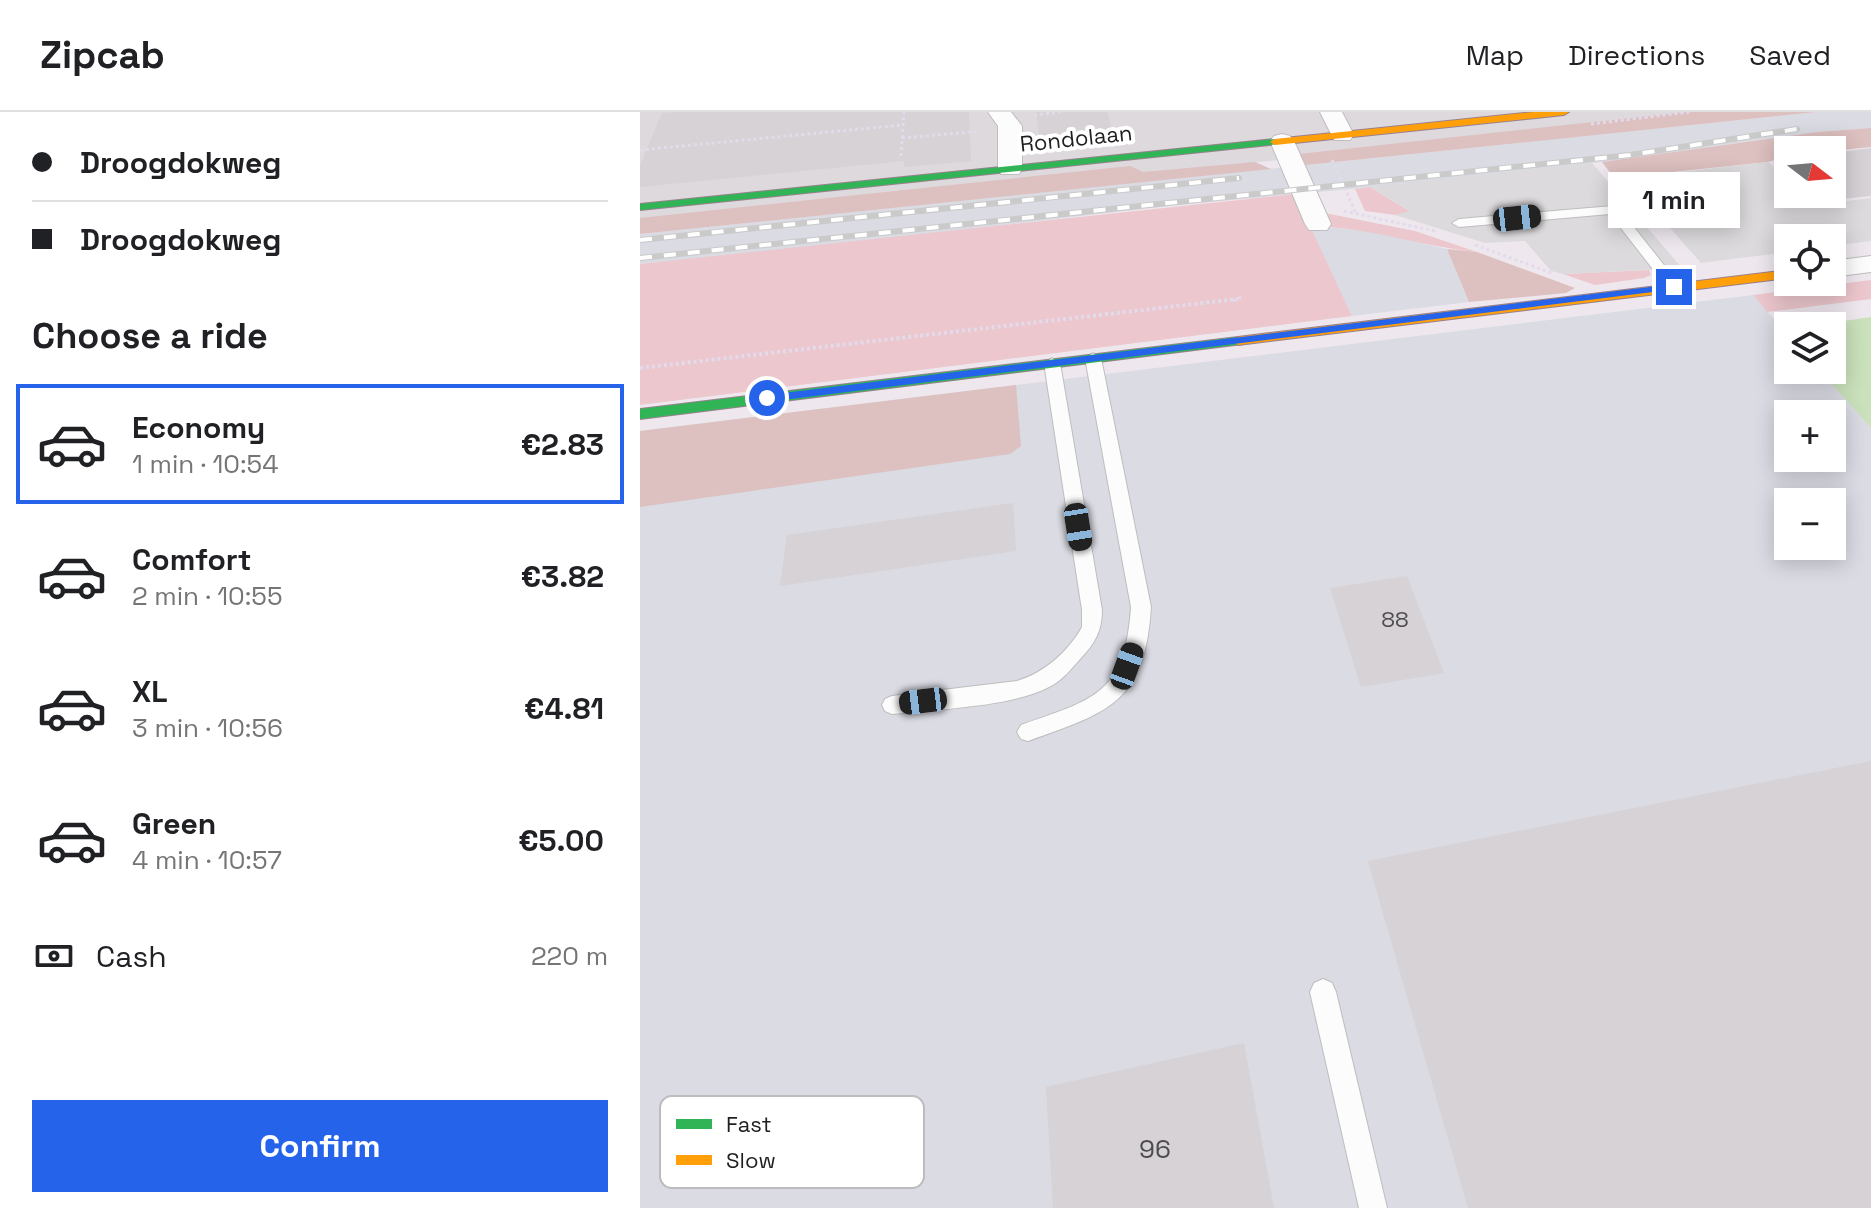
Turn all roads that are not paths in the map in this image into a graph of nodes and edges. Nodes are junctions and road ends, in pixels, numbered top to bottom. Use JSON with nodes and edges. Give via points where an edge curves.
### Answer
{"nodes":[{"id":1,"x":1331,"y":112,"type":"edge"},
{"id":2,"x":1564,"y":112,"type":"edge"},
{"id":3,"x":1539,"y":113,"type":"edge"},
{"id":4,"x":1004,"y":120,"type":"edge"},
{"id":5,"x":1332,"y":136,"type":"junction"},
{"id":6,"x":1282,"y":141,"type":"junction"},
{"id":7,"x":1010,"y":169,"type":"junction"},
{"id":8,"x":640,"y":207,"type":"edge"},
{"id":9,"x":1459,"y":223,"type":"dead end"},
{"id":10,"x":1318,"y":224,"type":"dead end"},
{"id":11,"x":1871,"y":264,"type":"edge"},
{"id":12,"x":1846,"y":267,"type":"edge"},
{"id":13,"x":1774,"y":276,"type":"edge"},
{"id":14,"x":1674,"y":287,"type":"junction"},
{"id":15,"x":1093,"y":358,"type":"junction"},
{"id":16,"x":1052,"y":363,"type":"junction"},
{"id":17,"x":640,"y":414,"type":"edge"},
{"id":18,"x":892,"y":705,"type":"dead end"},
{"id":19,"x":1028,"y":732,"type":"dead end"},
{"id":20,"x":1323,"y":992,"type":"dead end"},
{"id":21,"x":1373,"y":1208,"type":"edge"}],
"edges":[{"from":1,"to":5,"type":"street"},
{"from":2,"to":3,"type":"street","name":"Rondolaan"},
{"from":3,"to":5,"type":"street","name":"Rondolaan"},
{"from":4,"to":7,"type":"street"},
{"from":5,"to":6,"type":"street","name":"Rondolaan"},
{"from":6,"to":7,"type":"street","name":"Rondolaan"},
{"from":6,"to":10,"type":"street"},
{"from":7,"to":8,"type":"street","name":"Rondolaan"},
{"from":9,"to":14,"type":"lane","via":[[1613,210]]},
{"from":11,"to":12,"type":"street"},
{"from":13,"to":14,"type":"street"},
{"from":14,"to":15,"type":"street"},
{"from":15,"to":16,"type":"street"},
{"from":15,"to":19,"type":"lane","via":[[1141,607],[1140,625],[1110,696],[1089,710]]},
{"from":16,"to":17,"type":"street"},
{"from":16,"to":18,"type":"lane","via":[[1092,628],[1069,659],[1039,683]]},
{"from":20,"to":21,"type":"lane"}]}
